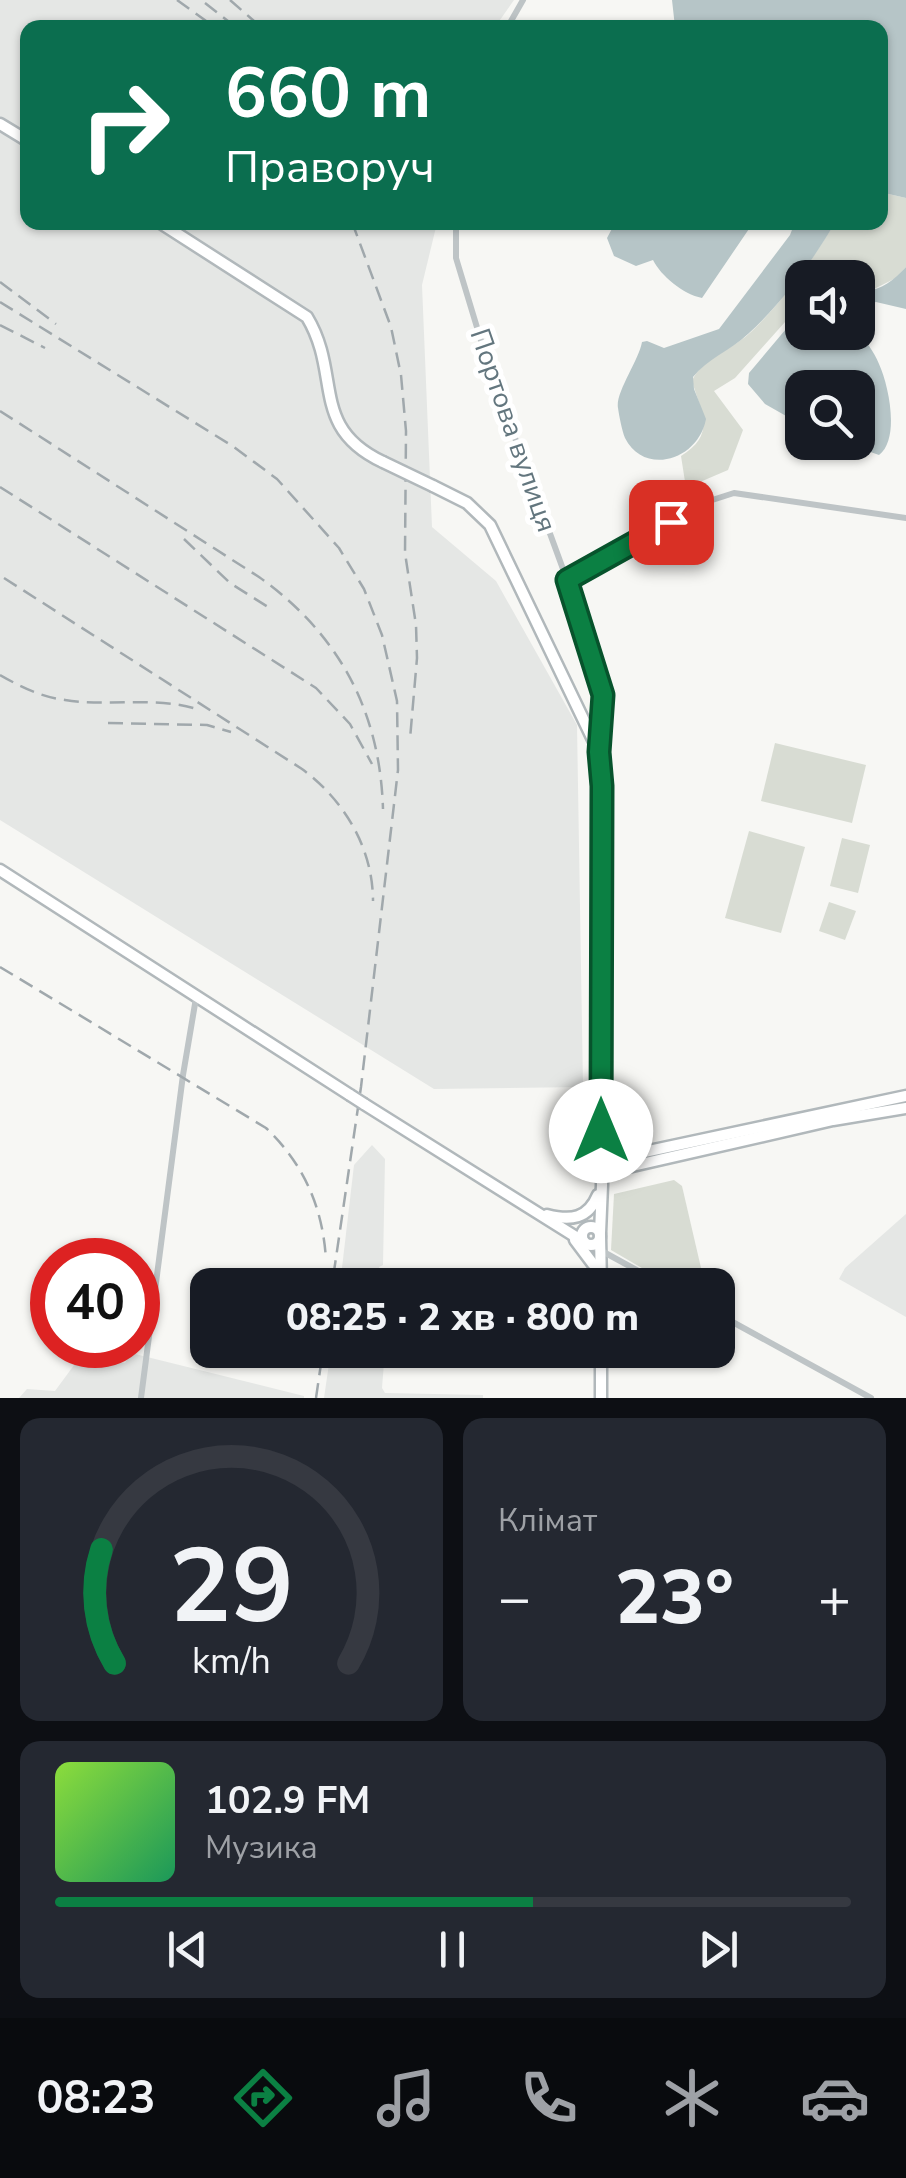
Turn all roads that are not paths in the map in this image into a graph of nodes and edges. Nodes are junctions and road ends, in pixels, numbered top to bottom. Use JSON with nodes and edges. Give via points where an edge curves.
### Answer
{"nodes":[{"id":1,"x":172,"y":230,"type":"edge"},
{"id":2,"x":456,"y":230,"type":"edge"},
{"id":3,"x":906,"y":518,"type":"edge"},
{"id":4,"x":567,"y":580,"type":"junction"},
{"id":5,"x":599,"y":752,"type":"junction"},
{"id":6,"x":0,"y":870,"type":"edge"},
{"id":7,"x":196,"y":996,"type":"junction"},
{"id":8,"x":906,"y":1096,"type":"edge"},
{"id":9,"x":906,"y":1108,"type":"edge"},
{"id":10,"x":602,"y":1173,"type":"junction"},
{"id":11,"x":549,"y":1218,"type":"junction"},
{"id":12,"x":592,"y":1237,"type":"junction"},
{"id":13,"x":615,"y":1259,"type":"junction"},
{"id":14,"x":593,"y":1268,"type":"edge"},
{"id":15,"x":597,"y":1268,"type":"edge"},
{"id":16,"x":604,"y":1268,"type":"edge"},
{"id":17,"x":632,"y":1268,"type":"edge"},
{"id":18,"x":735,"y":1323,"type":"edge"},
{"id":19,"x":601,"y":1368,"type":"edge"},
{"id":20,"x":141,"y":1398,"type":"edge"},
{"id":21,"x":601,"y":1398,"type":"edge"},
{"id":22,"x":871,"y":1398,"type":"edge"}],
"edges":[{"from":1,"to":5,"type":"street","name":"Портова вулиця","bridge":true,"via":[[308,317],[340,430],[359,450],[467,502],[490,524]]},
{"from":2,"to":4,"type":"street","name":"Портова вулиця","via":[[456,258],[489,366]]},
{"from":3,"to":4,"type":"street","via":[[734,493]]},
{"from":4,"to":5,"type":"street","name":"Портова вулиця","via":[[603,695]]},
{"from":5,"to":10,"type":"street","name":"Портова вулиця"},
{"from":6,"to":7,"type":"street"},
{"from":7,"to":11,"type":"street","bridge":true},
{"from":7,"to":20,"type":"street"},
{"from":8,"to":10,"type":"street"},
{"from":9,"to":10,"type":"street"},
{"from":10,"to":11,"type":"street","via":[[592,1209]]},
{"from":10,"to":12,"type":"street"},
{"from":11,"to":12,"type":"street"},
{"from":11,"to":14,"type":"street","via":[[581,1246]]},
{"from":12,"to":13,"type":"street"},
{"from":12,"to":15,"type":"street"},
{"from":13,"to":16,"type":"street"},
{"from":13,"to":17,"type":"street"},
{"from":18,"to":22,"type":"street"},
{"from":19,"to":21,"type":"street"}]}
